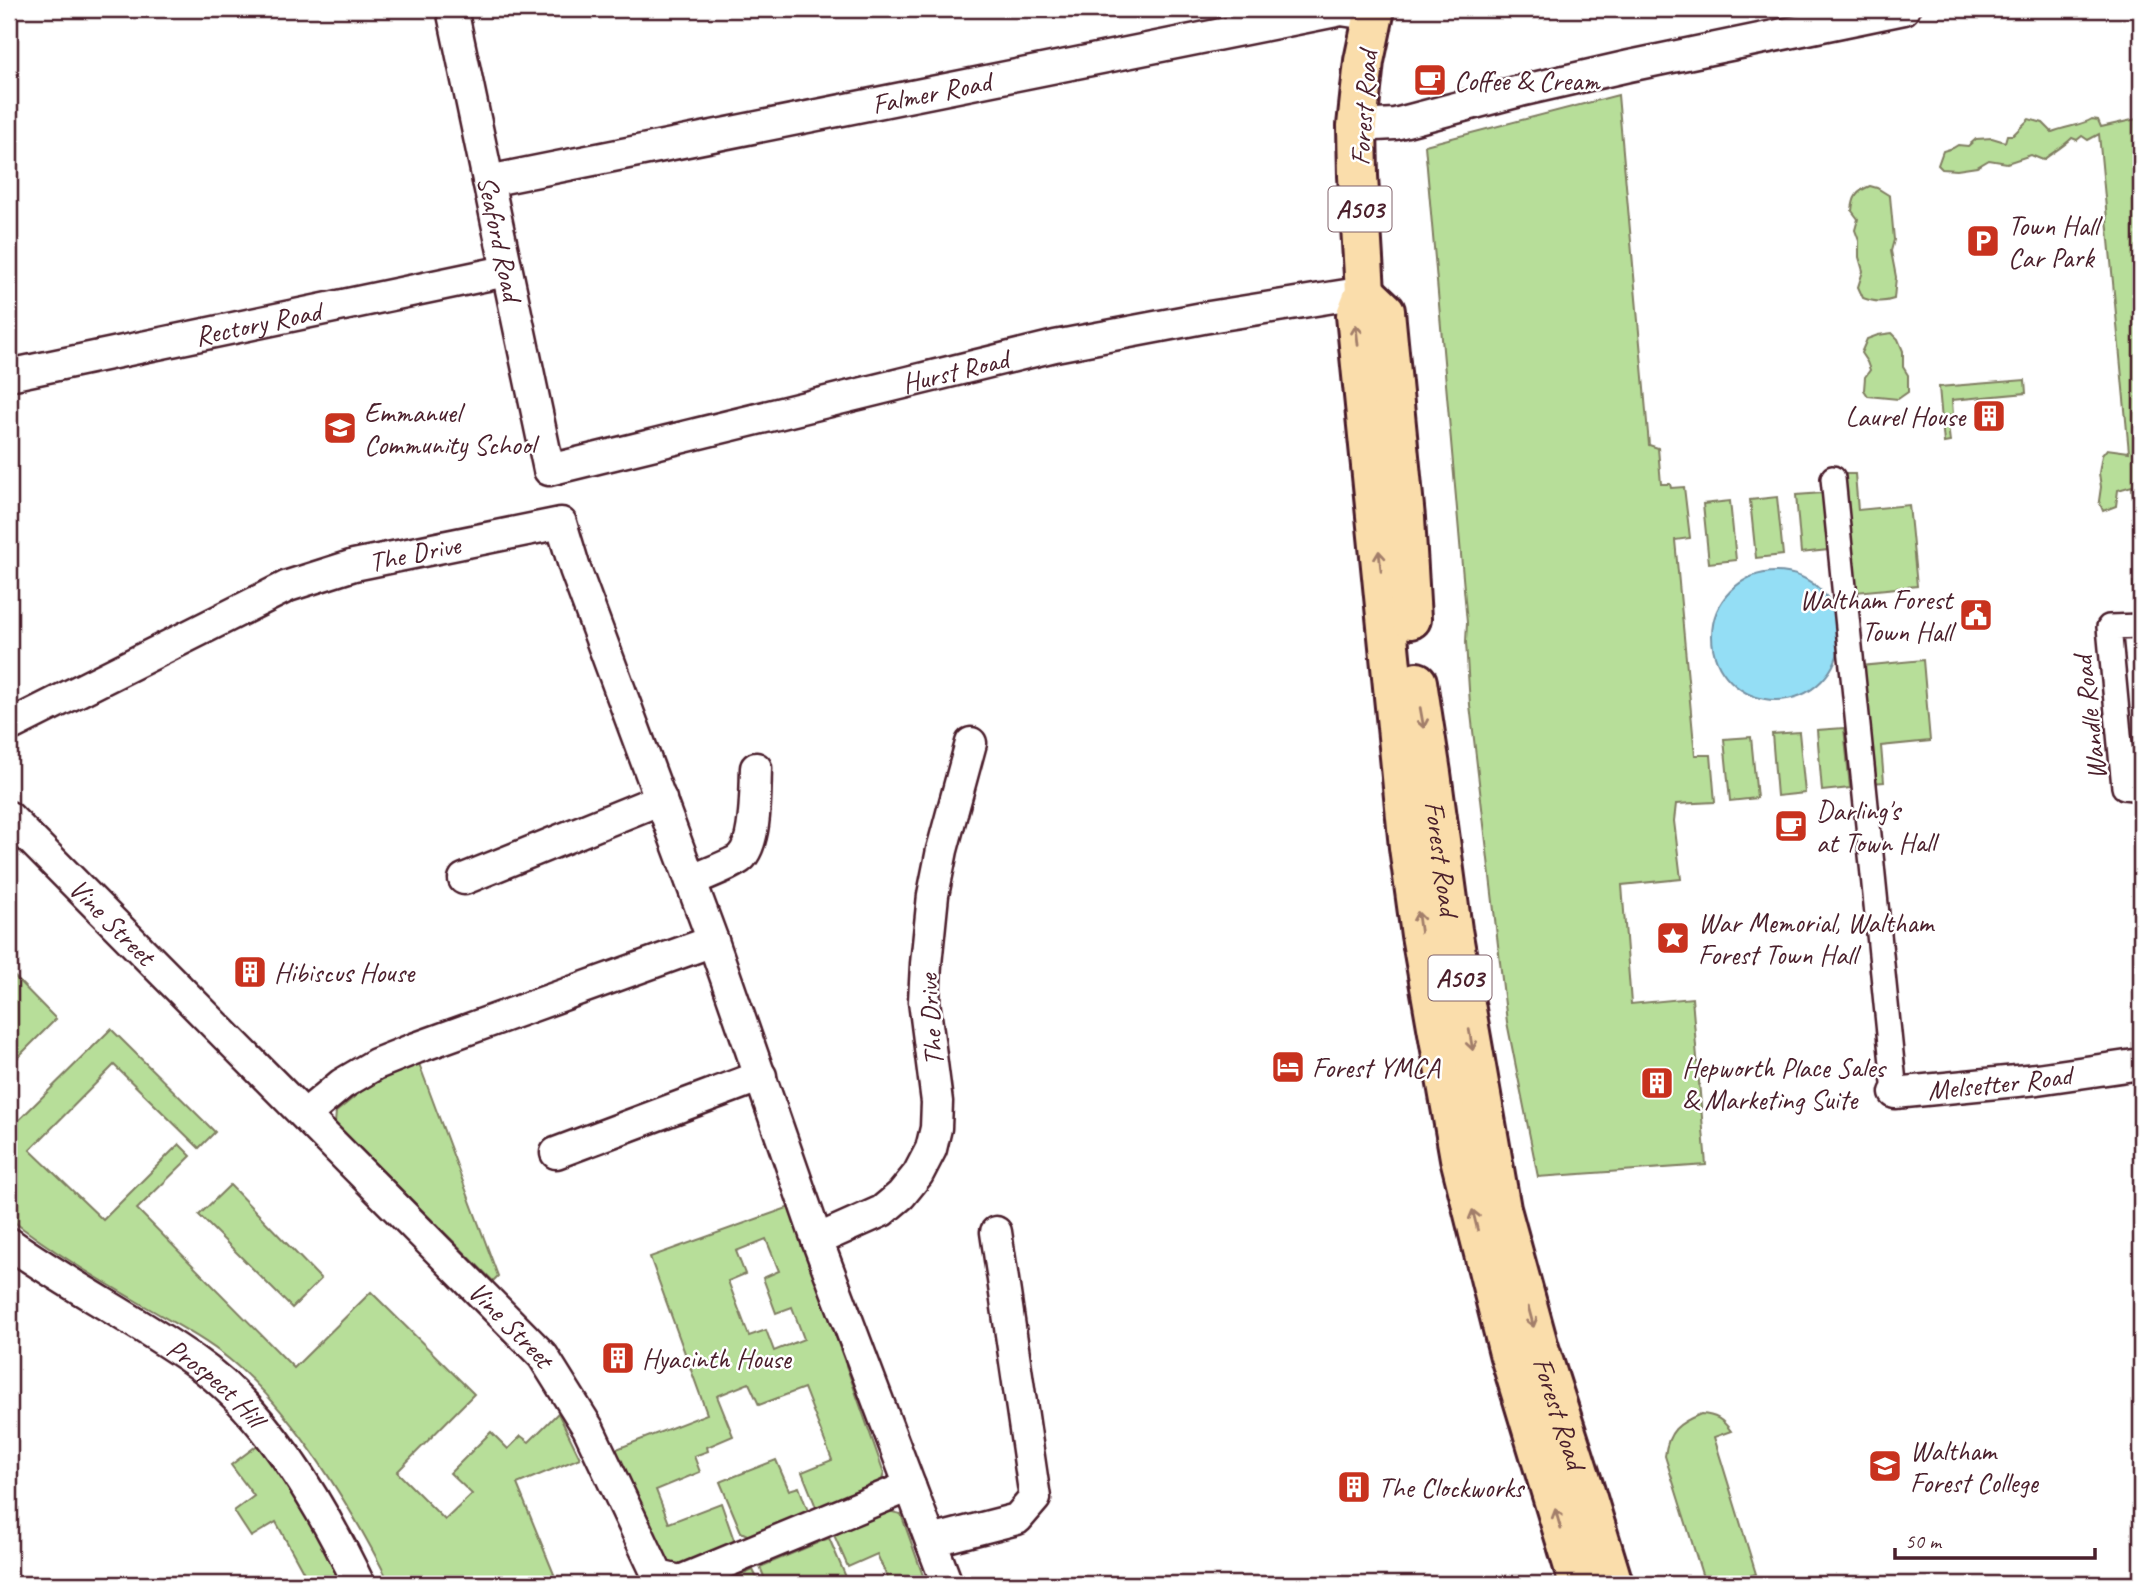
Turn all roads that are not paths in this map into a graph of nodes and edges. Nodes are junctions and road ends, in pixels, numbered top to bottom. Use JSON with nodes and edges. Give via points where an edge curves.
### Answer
{"nodes":[{"id":1,"x":452,"y":9,"type":"edge"},
{"id":2,"x":1904,"y":9,"type":"edge"},
{"id":3,"x":1375,"y":12,"type":"edge"},
{"id":4,"x":1357,"y":125,"type":"junction"},
{"id":5,"x":488,"y":181,"type":"junction"},
{"id":6,"x":506,"y":271,"type":"junction"},
{"id":7,"x":1365,"y":292,"type":"junction"},
{"id":8,"x":9,"y":375,"type":"edge"},
{"id":9,"x":549,"y":470,"type":"joint"},
{"id":10,"x":1833,"y":478,"type":"dead end"},
{"id":11,"x":2141,"y":626,"type":"edge"},
{"id":12,"x":9,"y":726,"type":"edge"},
{"id":13,"x":971,"y":743,"type":"dead end"},
{"id":14,"x":756,"y":768,"type":"dead end"},
{"id":15,"x":2141,"y":789,"type":"edge"},
{"id":16,"x":661,"y":799,"type":"junction"},
{"id":17,"x":9,"y":817,"type":"edge"},
{"id":18,"x":464,"y":878,"type":"dead end"},
{"id":19,"x":691,"y":881,"type":"junction"},
{"id":20,"x":713,"y":942,"type":"junction"},
{"id":21,"x":2141,"y":1064,"type":"edge"},
{"id":22,"x":761,"y":1076,"type":"junction"},
{"id":23,"x":1895,"y":1093,"type":"joint"},
{"id":24,"x":305,"y":1115,"type":"junction"},
{"id":25,"x":556,"y":1153,"type":"dead end"},
{"id":26,"x":996,"y":1232,"type":"dead end"},
{"id":27,"x":817,"y":1240,"type":"junction"},
{"id":28,"x":9,"y":1243,"type":"edge"},
{"id":29,"x":910,"y":1486,"type":"junction"},
{"id":30,"x":931,"y":1541,"type":"junction"},
{"id":31,"x":359,"y":1584,"type":"edge"},
{"id":32,"x":947,"y":1584,"type":"edge"},
{"id":33,"x":1579,"y":1584,"type":"edge"},
{"id":34,"x":1613,"y":1584,"type":"edge"}],
"edges":[{"from":1,"to":5,"type":"street","name":"Seaford Road"},
{"from":2,"to":4,"type":"street","via":[[1617,69],[1395,124]]},
{"from":3,"to":4,"type":"main road","name":"Forest Road","number":"A503"},
{"from":3,"to":5,"type":"street","name":"Falmer Road","via":[[1342,10]]},
{"from":4,"to":7,"type":"main road","name":"Forest Road","number":"A503"},
{"from":5,"to":6,"type":"street","name":"Seaford Road"},
{"from":6,"to":8,"type":"street","name":"Rectory Road"},
{"from":6,"to":9,"type":"street","name":"Seaford Road"},
{"from":7,"to":9,"type":"street","name":"Hurst Road","via":[[1055,346]]},
{"from":33,"to":7,"type":"main road","name":"Forest Road","number":"A503","one_way":true,"via":[[1483,1256],[1460,1158],[1421,934],[1403,800],[1356,315]]},
{"from":7,"to":34,"type":"main road","name":"Forest Road","number":"A503","one_way":true,"via":[[1385,311],[1419,703],[1452,930],[1501,1209]]},
{"from":10,"to":23,"type":"street","name":"Melsetter Road"},
{"from":11,"to":15,"type":"street","name":"Wandle Road","via":[[2109,627],[2124,788]]},
{"from":12,"to":16,"type":"street","name":"The Drive","via":[[288,586],[354,565],[561,523]]},
{"from":13,"to":27,"type":"street","name":"The Drive","via":[[942,850],[926,964],[925,1001],[937,1102],[931,1149],[918,1174],[882,1211]]},
{"from":14,"to":19,"type":"street","via":[[748,849],[739,860]]},
{"from":16,"to":18,"type":"street"},
{"from":16,"to":19,"type":"street","name":"The Drive"},
{"from":17,"to":24,"type":"street","name":"Vine Street"},
{"from":19,"to":20,"type":"street","name":"The Drive"},
{"from":20,"to":22,"type":"street","name":"The Drive"},
{"from":20,"to":24,"type":"street","via":[[376,1064],[342,1084]]},
{"from":21,"to":23,"type":"street","name":"Melsetter Road"},
{"from":22,"to":25,"type":"street"},
{"from":22,"to":27,"type":"street","name":"The Drive"},
{"from":24,"to":29,"type":"street","name":"Vine Street","via":[[543,1356],[588,1428],[658,1576],[680,1581]]},
{"from":26,"to":30,"type":"street","via":[[1035,1498],[1017,1519]]},
{"from":27,"to":29,"type":"street","name":"The Drive"},
{"from":28,"to":31,"type":"street","name":"Prospect Hill","via":[[195,1361],[243,1403],[308,1490]]},
{"from":29,"to":30,"type":"street","name":"The Drive"},
{"from":30,"to":32,"type":"street","name":"The Drive"}]}
